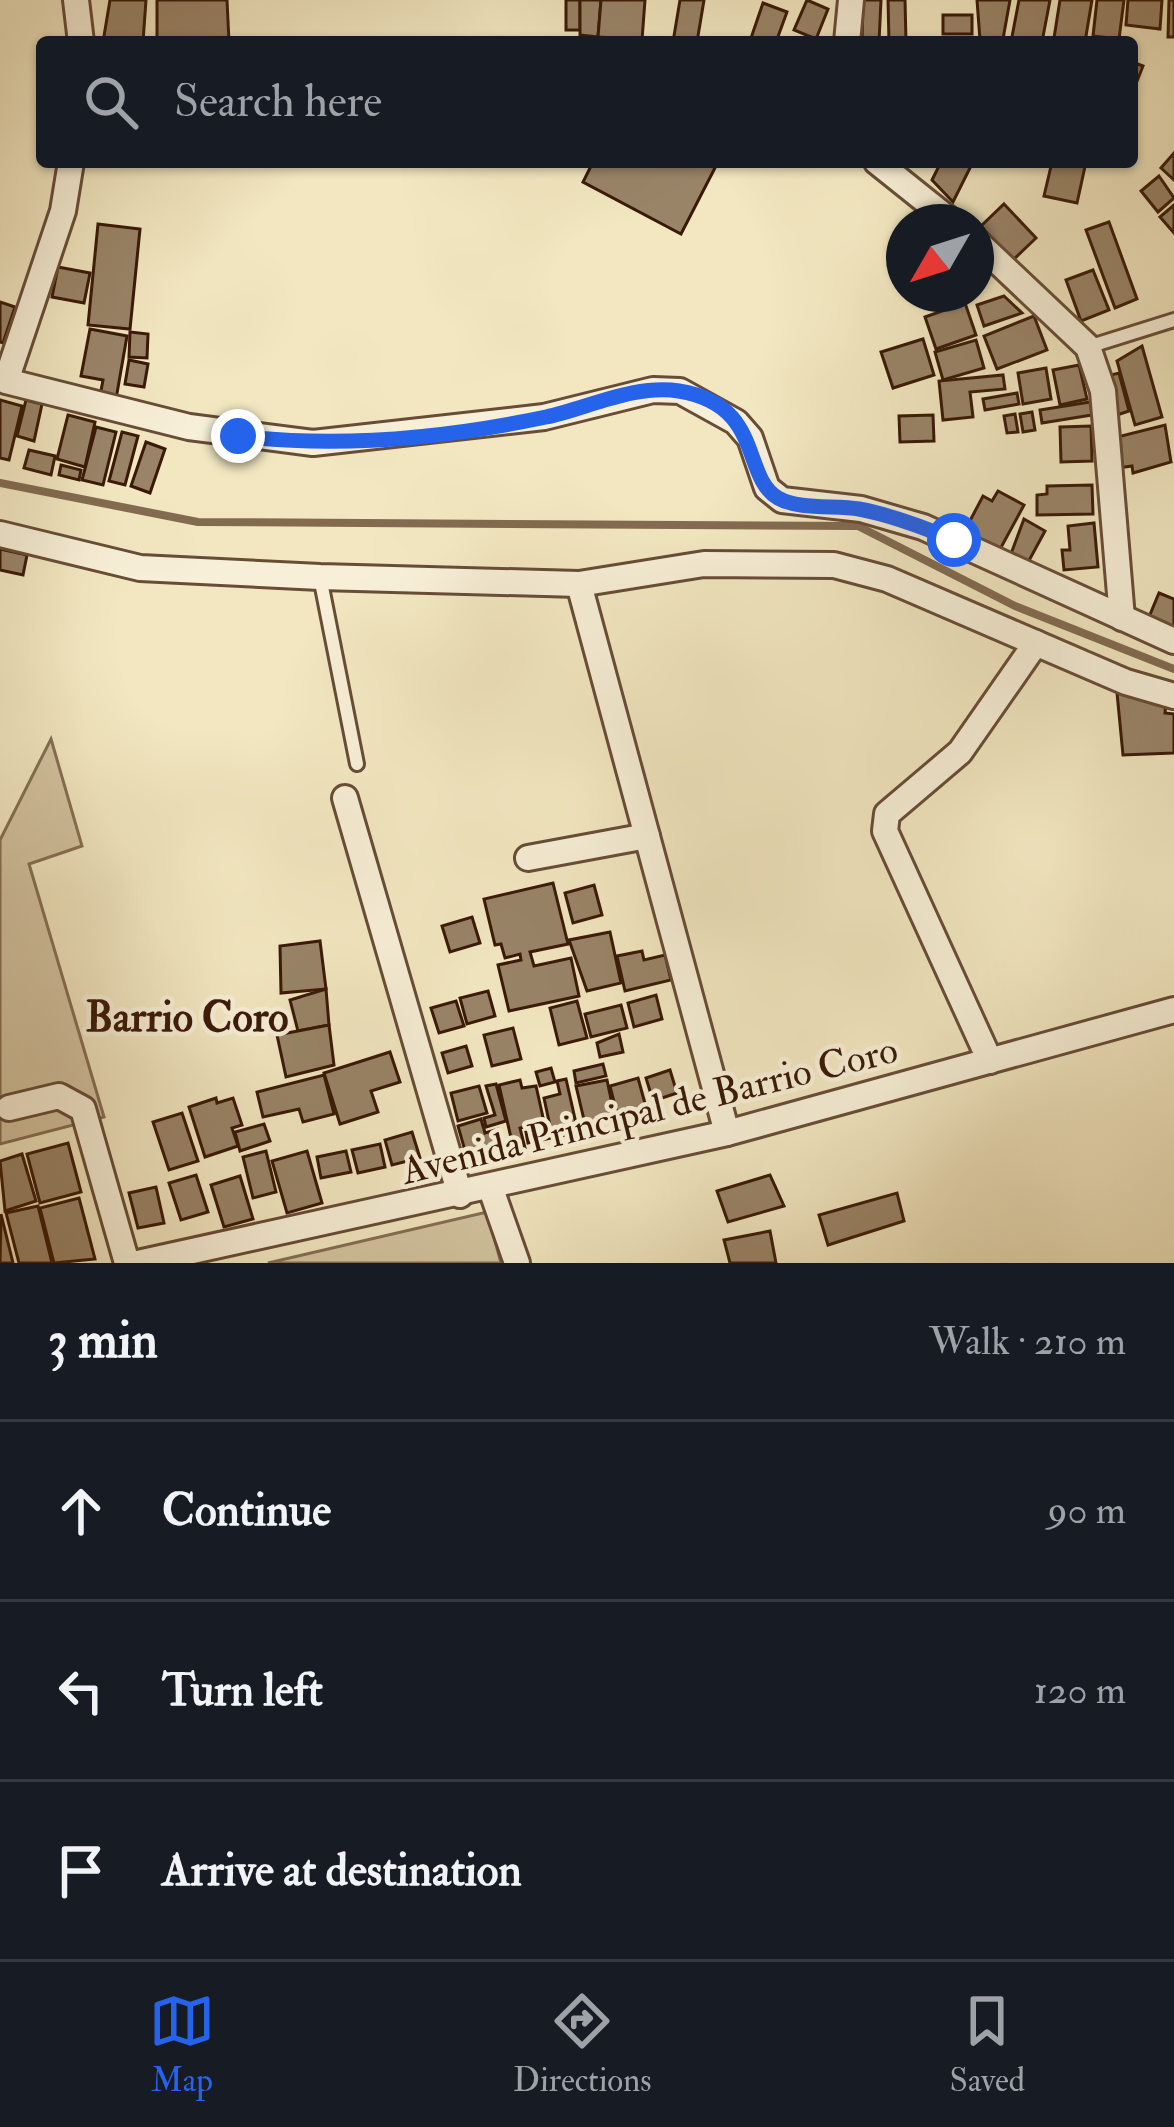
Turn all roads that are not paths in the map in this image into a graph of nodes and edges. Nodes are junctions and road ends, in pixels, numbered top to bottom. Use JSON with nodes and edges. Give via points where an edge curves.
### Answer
{"nodes":[{"id":1,"x":76,"y":0,"type":"edge"},
{"id":2,"x":851,"y":0,"type":"edge"},
{"id":3,"x":80,"y":36,"type":"edge"},
{"id":4,"x":848,"y":36,"type":"edge"},
{"id":5,"x":70,"y":168,"type":"edge"},
{"id":6,"x":884,"y":168,"type":"edge"},
{"id":7,"x":930,"y":204,"type":"edge"},
{"id":8,"x":994,"y":258,"type":"edge"},
{"id":9,"x":1174,"y":320,"type":"edge"},
{"id":10,"x":1088,"y":346,"type":"junction"},
{"id":11,"x":3,"y":380,"type":"edge"},
{"id":12,"x":0,"y":534,"type":"edge"},
{"id":13,"x":320,"y":577,"type":"junction"},
{"id":14,"x":579,"y":584,"type":"junction"},
{"id":15,"x":1122,"y":618,"type":"junction"},
{"id":16,"x":1174,"y":641,"type":"edge"},
{"id":17,"x":1036,"y":643,"type":"junction"},
{"id":18,"x":1174,"y":696,"type":"edge"},
{"id":19,"x":357,"y":764,"type":"dead end"},
{"id":20,"x":345,"y":798,"type":"dead end"},
{"id":21,"x":646,"y":836,"type":"junction"},
{"id":22,"x":527,"y":858,"type":"dead end"},
{"id":23,"x":1174,"y":1010,"type":"edge"},
{"id":24,"x":989,"y":1061,"type":"junction"},
{"id":25,"x":9,"y":1108,"type":"dead end"},
{"id":26,"x":727,"y":1133,"type":"junction"},
{"id":27,"x":491,"y":1189,"type":"junction"},
{"id":28,"x":460,"y":1195,"type":"junction"},
{"id":29,"x":127,"y":1263,"type":"edge"},
{"id":30,"x":138,"y":1263,"type":"edge"},
{"id":31,"x":517,"y":1263,"type":"edge"}],
"edges":[{"from":1,"to":3,"type":"street"},
{"from":2,"to":4,"type":"street"},
{"from":5,"to":11,"type":"street","via":[[63,211]]},
{"from":6,"to":7,"type":"street"},
{"from":8,"to":10,"type":"street"},
{"from":9,"to":10,"type":"lane"},
{"from":10,"to":15,"type":"street","via":[[1102,391]]},
{"from":11,"to":15,"type":"street","via":[[189,427],[326,444],[544,418],[653,390],[680,391],[736,422],[767,488],[782,500],[861,509],[923,527]]},
{"from":12,"to":13,"type":"street","via":[[140,568]]},
{"from":13,"to":14,"type":"street"},
{"from":13,"to":19,"type":"lane"},
{"from":14,"to":17,"type":"street","via":[[704,563],[834,565],[909,587]]},
{"from":14,"to":21,"type":"street"},
{"from":15,"to":16,"type":"street"},
{"from":17,"to":18,"type":"street"},
{"from":17,"to":24,"type":"street","via":[[960,752],[886,814],[885,831]]},
{"from":20,"to":28,"type":"street"},
{"from":21,"to":22,"type":"street"},
{"from":21,"to":26,"type":"street"},
{"from":23,"to":24,"type":"street","name":"Avenida Principal de Barrio Coro"},
{"from":24,"to":26,"type":"street","name":"Avenida Principal de Barrio Coro"},
{"from":25,"to":29,"type":"street","via":[[59,1096],[83,1109]]},
{"from":26,"to":27,"type":"street","name":"Avenida Principal de Barrio Coro"},
{"from":27,"to":28,"type":"street","name":"Avenida Principal de Barrio Coro"},
{"from":27,"to":31,"type":"street"},
{"from":28,"to":30,"type":"street","name":"Avenida Principal de Barrio Coro"}]}
